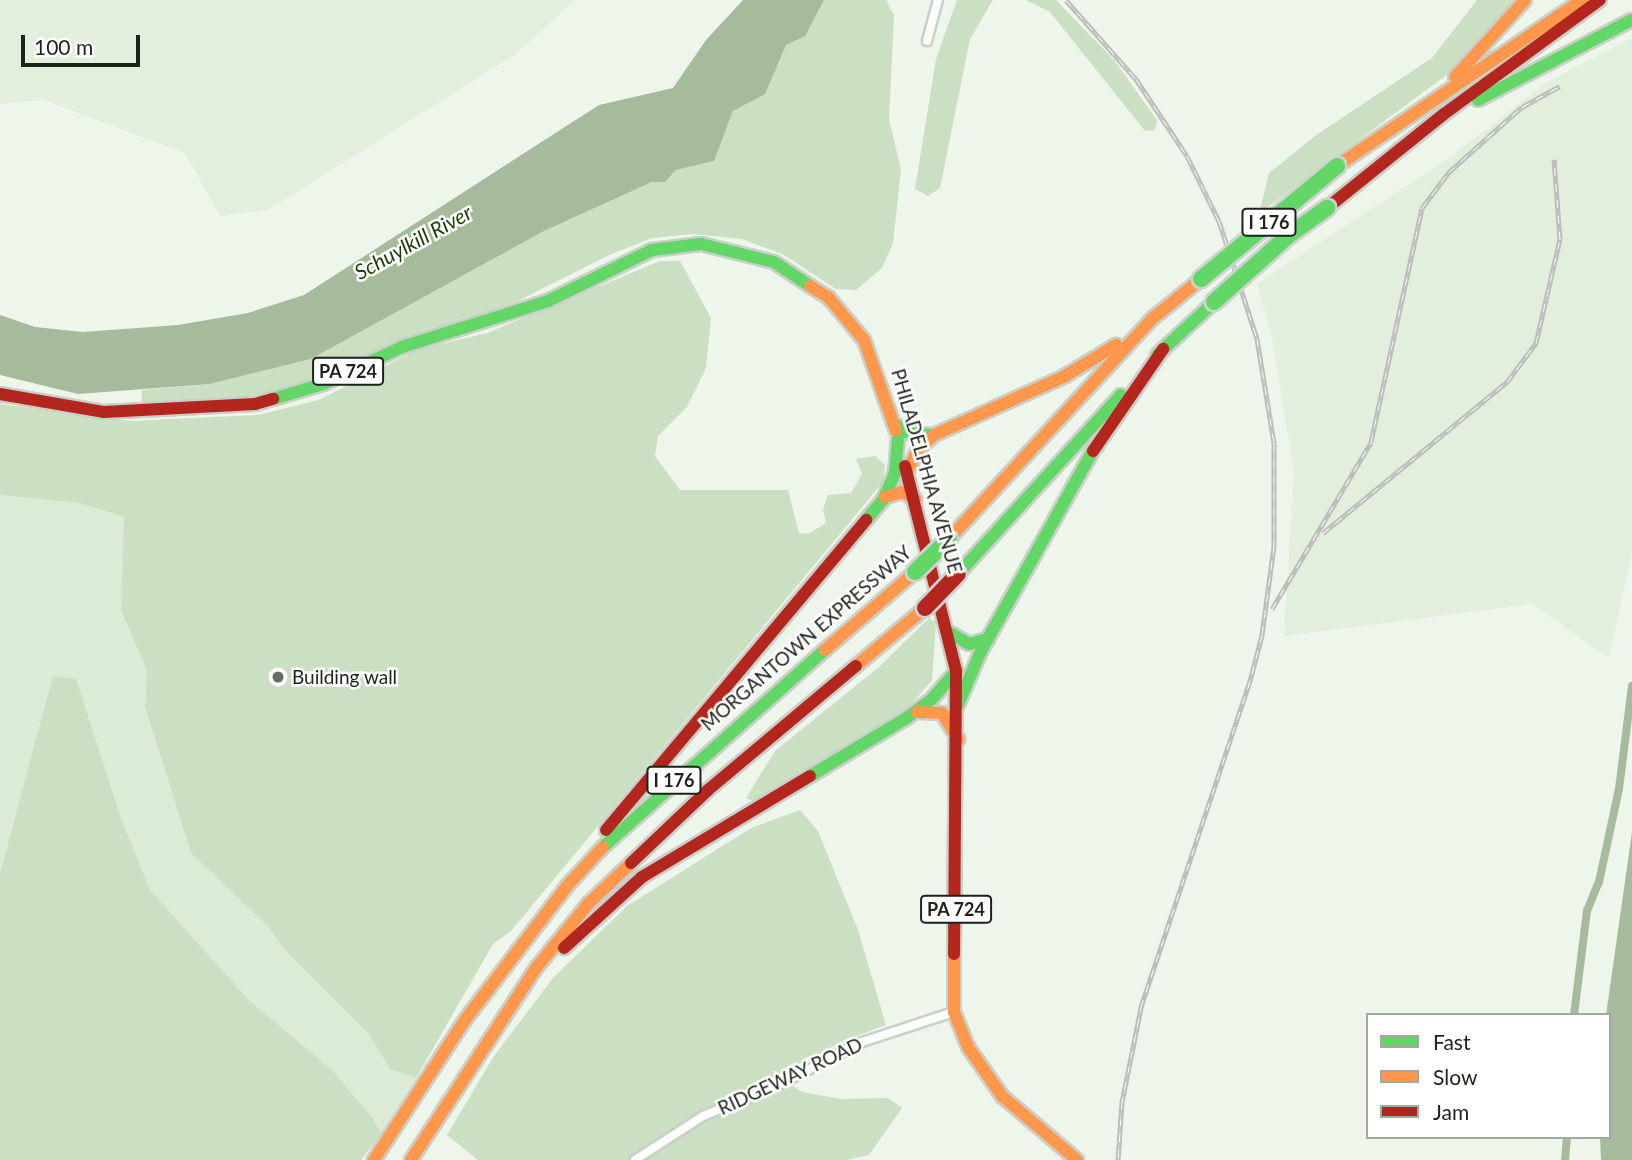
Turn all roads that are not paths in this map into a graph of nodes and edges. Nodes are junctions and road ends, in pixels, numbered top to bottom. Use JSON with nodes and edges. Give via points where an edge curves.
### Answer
{"nodes":[{"id":1,"x":938,"y":0,"type":"edge"},
{"id":2,"x":1525,"y":0,"type":"edge"},
{"id":3,"x":1581,"y":0,"type":"edge"},
{"id":4,"x":1600,"y":0,"type":"edge"},
{"id":5,"x":1632,"y":20,"type":"edge"},
{"id":6,"x":927,"y":41,"type":"dead end"},
{"id":7,"x":1378,"y":137,"type":"junction"},
{"id":8,"x":1374,"y":169,"type":"junction"},
{"id":9,"x":1152,"y":319,"type":"junction"},
{"id":10,"x":1163,"y":349,"type":"junction"},
{"id":11,"x":0,"y":394,"type":"edge"},
{"id":12,"x":896,"y":432,"type":"junction"},
{"id":13,"x":934,"y":435,"type":"junction"},
{"id":14,"x":907,"y":471,"type":"junction"},
{"id":15,"x":885,"y":497,"type":"junction"},
{"id":16,"x":915,"y":499,"type":"junction"},
{"id":17,"x":950,"y":633,"type":"junction"},
{"id":18,"x":988,"y":639,"type":"junction"},
{"id":19,"x":956,"y":671,"type":"junction"},
{"id":20,"x":957,"y":707,"type":"junction"},
{"id":21,"x":915,"y":712,"type":"junction"},
{"id":22,"x":957,"y":739,"type":"junction"},
{"id":23,"x":954,"y":1012,"type":"junction"},
{"id":24,"x":465,"y":1020,"type":"junction"},
{"id":25,"x":492,"y":1037,"type":"junction"},
{"id":26,"x":374,"y":1160,"type":"edge"},
{"id":27,"x":411,"y":1160,"type":"edge"},
{"id":28,"x":635,"y":1160,"type":"edge"},
{"id":29,"x":1077,"y":1160,"type":"edge"}],
"edges":[{"from":1,"to":6,"type":"street"},
{"from":2,"to":7,"type":"main road","via":[[1476,58]]},
{"from":3,"to":7,"type":"main road"},
{"from":4,"to":8,"type":"main road"},
{"from":5,"to":8,"type":"main road","via":[[1514,79]]},
{"from":7,"to":9,"type":"main road","name":"MORGANTOWN EXPRESSWAY","number":"I 176","bridge":true},
{"from":8,"to":10,"type":"main road","number":"I 176","bridge":true,"via":[[1289,235]]},
{"from":9,"to":13,"type":"main road","via":[[1092,362]]},
{"from":9,"to":24,"type":"main road","name":"MORGANTOWN EXPRESSWAY","number":"I 176","bridge":true,"via":[[915,572],[624,824],[566,886]]},
{"from":10,"to":18,"type":"main road","via":[[1092,453]]},
{"from":10,"to":25,"type":"main road","number":"I 176","bridge":true,"via":[[925,608],[645,846],[589,903],[537,967]]},
{"from":11,"to":12,"type":"main road","name":"PHILADELPHIA AVENUE","number":"PA 724","via":[[104,412],[255,404],[314,388],[402,347],[548,301],[652,250],[701,244],[774,262],[829,298],[864,340]]},
{"from":12,"to":13,"type":"main road"},
{"from":12,"to":14,"type":"main road","name":"PHILADELPHIA AVENUE","number":"PA 724"},
{"from":12,"to":15,"type":"main road","via":[[895,473]]},
{"from":13,"to":14,"type":"main road","via":[[918,449]]},
{"from":14,"to":16,"type":"main road","name":"PHILADELPHIA AVENUE","number":"PA 724"},
{"from":15,"to":16,"type":"main road","via":[[898,492]]},
{"from":15,"to":24,"type":"main road","via":[[548,898]]},
{"from":16,"to":17,"type":"main road","name":"PHILADELPHIA AVENUE","number":"PA 724"},
{"from":17,"to":18,"type":"main road","via":[[969,644]]},
{"from":17,"to":19,"type":"main road","name":"PHILADELPHIA AVENUE","number":"PA 724"},
{"from":18,"to":20,"type":"main road"},
{"from":19,"to":20,"type":"main road","name":"PHILADELPHIA AVENUE","number":"PA 724"},
{"from":19,"to":21,"type":"main road"},
{"from":20,"to":22,"type":"main road","name":"PHILADELPHIA AVENUE","number":"PA 724"},
{"from":21,"to":22,"type":"main road","via":[[942,713]]},
{"from":21,"to":25,"type":"main road","via":[[642,877],[567,945]]},
{"from":22,"to":23,"type":"main road","name":"PHILADELPHIA AVENUE","number":"PA 724"},
{"from":23,"to":28,"type":"street","name":"RIDGEWAY ROAD","via":[[862,1042],[781,1084],[703,1116]]},
{"from":23,"to":29,"type":"main road","name":"PHILADELPHIA AVENUE","number":"PA 724","via":[[968,1047],[1002,1096]]},
{"from":24,"to":26,"type":"main road","name":"MORGANTOWN EXPRESSWAY","number":"I 176"},
{"from":25,"to":27,"type":"main road","number":"I 176"}]}
